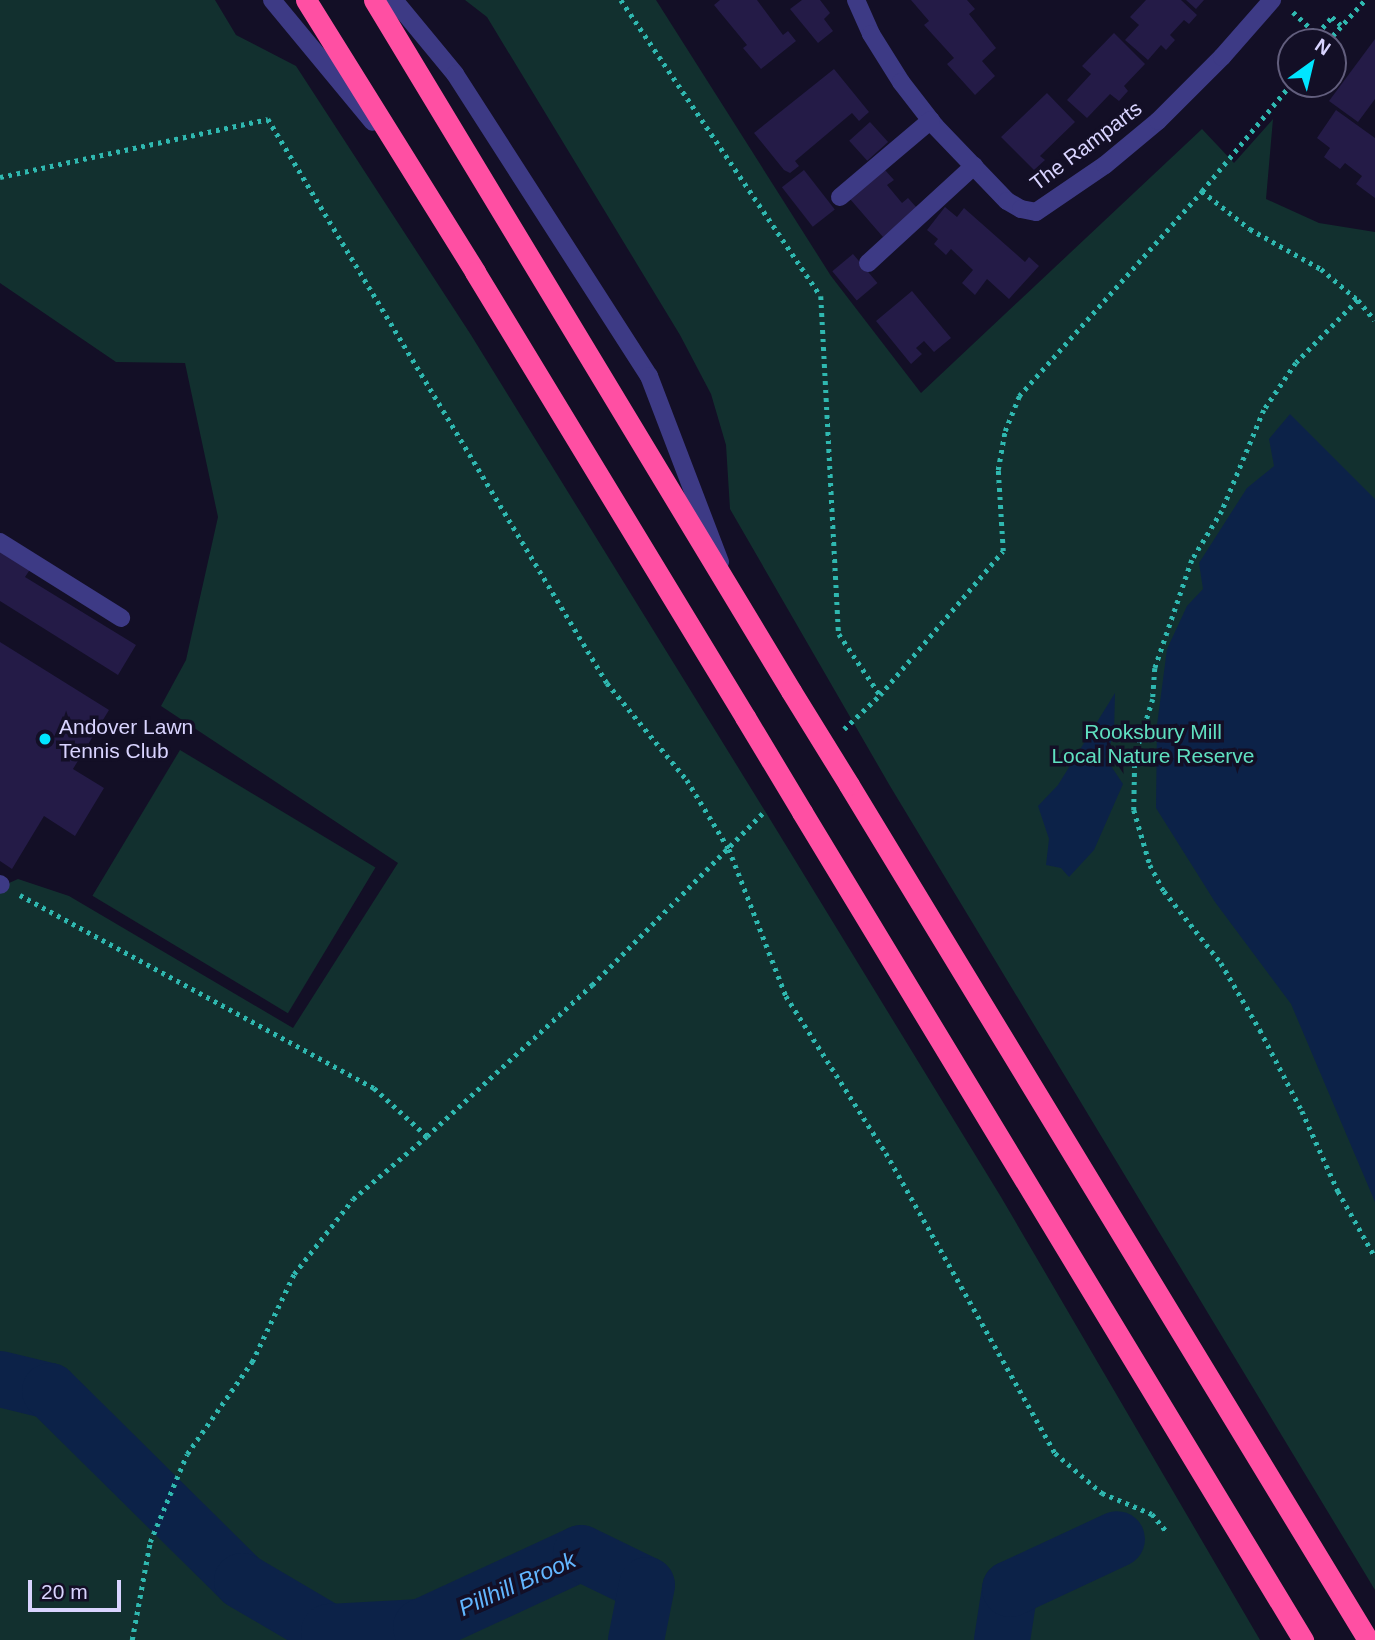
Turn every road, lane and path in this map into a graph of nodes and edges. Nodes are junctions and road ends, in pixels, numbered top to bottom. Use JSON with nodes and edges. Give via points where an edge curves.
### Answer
{"nodes":[{"id":1,"x":272,"y":0,"type":"edge"},
{"id":2,"x":306,"y":0,"type":"edge"},
{"id":3,"x":374,"y":0,"type":"edge"},
{"id":4,"x":394,"y":0,"type":"edge"},
{"id":5,"x":621,"y":0,"type":"edge"},
{"id":6,"x":856,"y":0,"type":"edge"},
{"id":7,"x":1272,"y":0,"type":"edge"},
{"id":8,"x":1365,"y":0,"type":"edge"},
{"id":9,"x":1289,"y":9,"type":"dead end"},
{"id":10,"x":1341,"y":25,"type":"junction"},
{"id":11,"x":1338,"y":28,"type":"edge"},
{"id":12,"x":1279,"y":98,"type":"edge"},
{"id":13,"x":930,"y":120,"type":"junction"},
{"id":14,"x":400,"y":154,"type":"junction"},
{"id":15,"x":974,"y":166,"type":"junction"},
{"id":16,"x":0,"y":177,"type":"edge"},
{"id":17,"x":1202,"y":191,"type":"junction"},
{"id":18,"x":840,"y":197,"type":"dead end"},
{"id":19,"x":868,"y":263,"type":"dead end"},
{"id":20,"x":1358,"y":300,"type":"junction"},
{"id":21,"x":1375,"y":320,"type":"edge"},
{"id":22,"x":0,"y":542,"type":"edge"},
{"id":23,"x":729,"y":585,"type":"junction"},
{"id":24,"x":121,"y":618,"type":"dead end"},
{"id":25,"x":880,"y":695,"type":"junction"},
{"id":26,"x":841,"y":732,"type":"dead end"},
{"id":27,"x":765,"y":811,"type":"dead end"},
{"id":28,"x":729,"y":849,"type":"junction"},
{"id":29,"x":1,"y":885,"type":"edge"},
{"id":30,"x":427,"y":1136,"type":"junction"},
{"id":31,"x":1375,"y":1257,"type":"edge"},
{"id":32,"x":1168,"y":1533,"type":"dead end"},
{"id":33,"x":132,"y":1640,"type":"edge"},
{"id":34,"x":1303,"y":1640,"type":"edge"},
{"id":35,"x":1368,"y":1640,"type":"edge"}],
"edges":[{"from":1,"to":14,"type":"street"},
{"from":2,"to":14,"type":"highway"},
{"from":3,"to":23,"type":"highway"},
{"from":4,"to":23,"type":"street","via":[[455,74],[649,376]]},
{"from":5,"to":25,"type":"path","via":[[821,296],[839,634]]},
{"from":6,"to":13,"type":"street","name":"The Ramparts","via":[[871,34]]},
{"from":7,"to":15,"type":"street","name":"The Ramparts","via":[[1158,121],[1049,205],[1036,212],[1021,209],[1007,201]]},
{"from":8,"to":10,"type":"path"},
{"from":9,"to":10,"type":"path","via":[[1317,34],[1332,17]]},
{"from":10,"to":11,"type":"path"},
{"from":12,"to":17,"type":"path"},
{"from":13,"to":15,"type":"street","name":"The Ramparts"},
{"from":13,"to":18,"type":"street"},
{"from":14,"to":34,"type":"highway","bridge":true},
{"from":15,"to":19,"type":"street"},
{"from":16,"to":28,"type":"path","via":[[268,119],[607,683],[687,780]]},
{"from":17,"to":20,"type":"path","via":[[1250,229],[1321,269]]},
{"from":17,"to":25,"type":"path","via":[[1020,396],[1005,431],[998,470],[1003,551]]},
{"from":20,"to":21,"type":"path"},
{"from":20,"to":31,"type":"path","via":[[1296,363],[1265,410],[1222,511],[1192,560],[1155,668],[1153,699],[1135,756],[1134,810],[1150,865],[1164,891],[1221,963],[1260,1030]]},
{"from":22,"to":24,"type":"street"},
{"from":23,"to":35,"type":"highway","bridge":true},
{"from":25,"to":26,"type":"path"},
{"from":27,"to":28,"type":"path"},
{"from":28,"to":30,"type":"path","via":[[592,985]]},
{"from":28,"to":32,"type":"path","via":[[786,996],[886,1153],[1055,1453],[1101,1493],[1152,1514]]},
{"from":29,"to":30,"type":"path","via":[[374,1088]]},
{"from":30,"to":33,"type":"path","via":[[353,1199],[295,1274],[252,1362],[187,1454],[150,1542]]}]}
